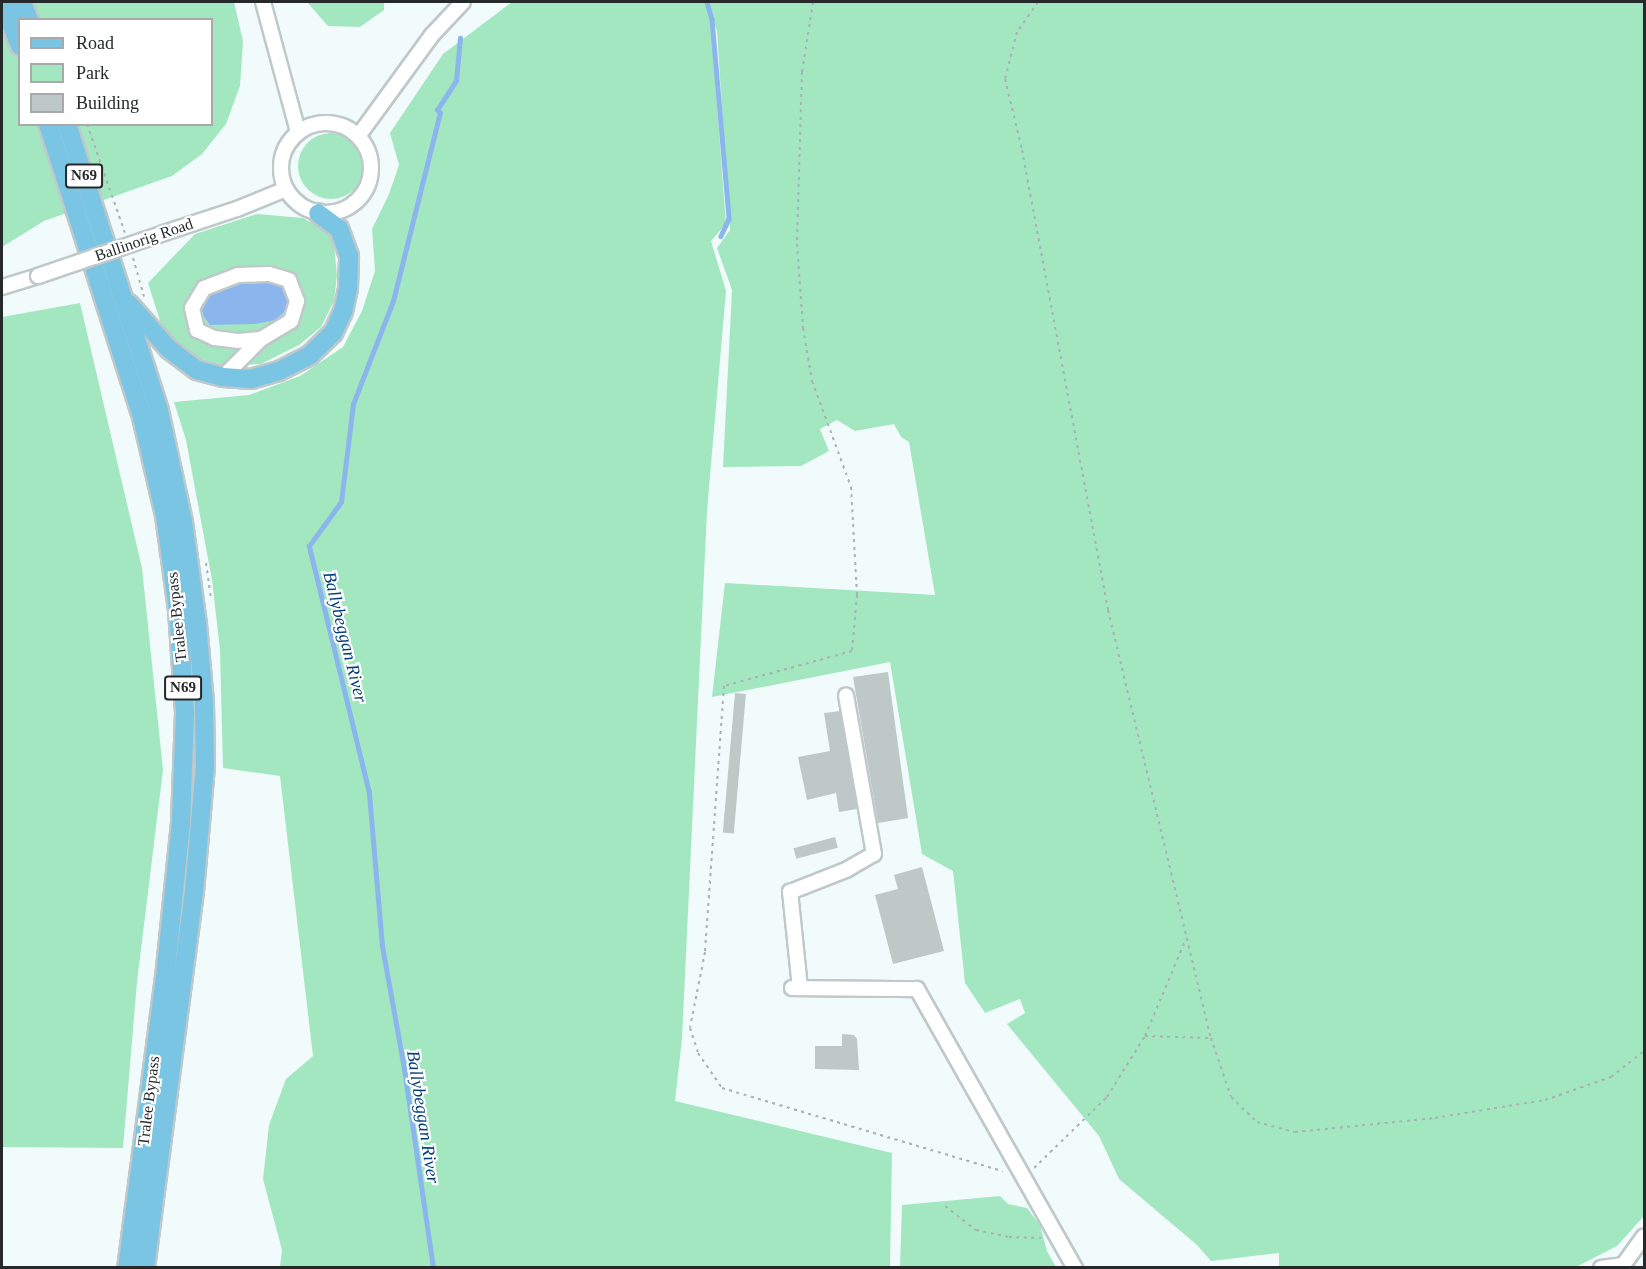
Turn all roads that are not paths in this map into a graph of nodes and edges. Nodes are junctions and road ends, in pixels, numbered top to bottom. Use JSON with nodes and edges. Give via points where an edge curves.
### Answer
{"nodes":[{"id":1,"x":3,"y":2,"type":"edge"},
{"id":2,"x":22,"y":2,"type":"edge"},
{"id":3,"x":263,"y":2,"type":"edge"},
{"id":4,"x":462,"y":2,"type":"edge"},
{"id":5,"x":28,"y":18,"type":"edge"},
{"id":6,"x":18,"y":41,"type":"edge"},
{"id":7,"x":49,"y":126,"type":"edge"},
{"id":8,"x":68,"y":126,"type":"edge"},
{"id":9,"x":298,"y":132,"type":"junction"},
{"id":10,"x":359,"y":135,"type":"junction"},
{"id":11,"x":286,"y":189,"type":"junction"},
{"id":12,"x":318,"y":213,"type":"junction"},
{"id":13,"x":2,"y":287,"type":"edge"},
{"id":14,"x":124,"y":298,"type":"junction"},
{"id":15,"x":261,"y":339,"type":"junction"},
{"id":16,"x":223,"y":377,"type":"junction"},
{"id":17,"x":846,"y":695,"type":"dead end"},
{"id":18,"x":1644,"y":1239,"type":"edge"},
{"id":19,"x":1621,"y":1266,"type":"edge"},
{"id":20,"x":127,"y":1268,"type":"edge"},
{"id":21,"x":145,"y":1268,"type":"edge"},
{"id":22,"x":1075,"y":1268,"type":"edge"},
{"id":23,"x":1601,"y":1268,"type":"edge"}],
"edges":[{"from":1,"to":6,"type":"main road"},
{"from":2,"to":5,"type":"main road"},
{"from":3,"to":9,"type":"street"},
{"from":4,"to":10,"type":"street","via":[[432,35]]},
{"from":7,"to":20,"type":"main road","name":"Tralee Bypass","number":"N69","via":[[141,417],[165,515],[178,610],[185,713],[181,823]]},
{"from":8,"to":14,"type":"main road","number":"N69"},
{"from":9,"to":10,"type":"street","via":[[316,124],[335,123]]},
{"from":9,"to":11,"type":"street","via":[[283,152],[281,165]]},
{"from":10,"to":12,"type":"street","via":[[372,161],[367,189],[346,209]]},
{"from":11,"to":12,"type":"street","via":[[305,208]]},
{"from":11,"to":13,"type":"street","name":"Ballinorig Road","bridge":true},
{"from":12,"to":16,"type":"main road","via":[[339,229],[349,256],[348,288],[333,333],[310,355],[279,371],[251,379]]},
{"from":14,"to":16,"type":"main road","via":[[169,350],[196,370]]},
{"from":14,"to":21,"type":"main road","name":"Tralee Bypass","number":"N69","via":[[159,411],[183,522],[204,703],[205,766],[199,846]]},
{"from":15,"to":15,"type":"street","via":[[291,321],[297,301],[289,280],[269,274],[238,275],[204,288],[192,308],[197,330],[214,338]]},
{"from":15,"to":16,"type":"street"},
{"from":17,"to":22,"type":"street","via":[[874,854],[846,870],[790,892],[796,988],[917,989]]},
{"from":18,"to":19,"type":"street"},
{"from":19,"to":23,"type":"street"}]}
